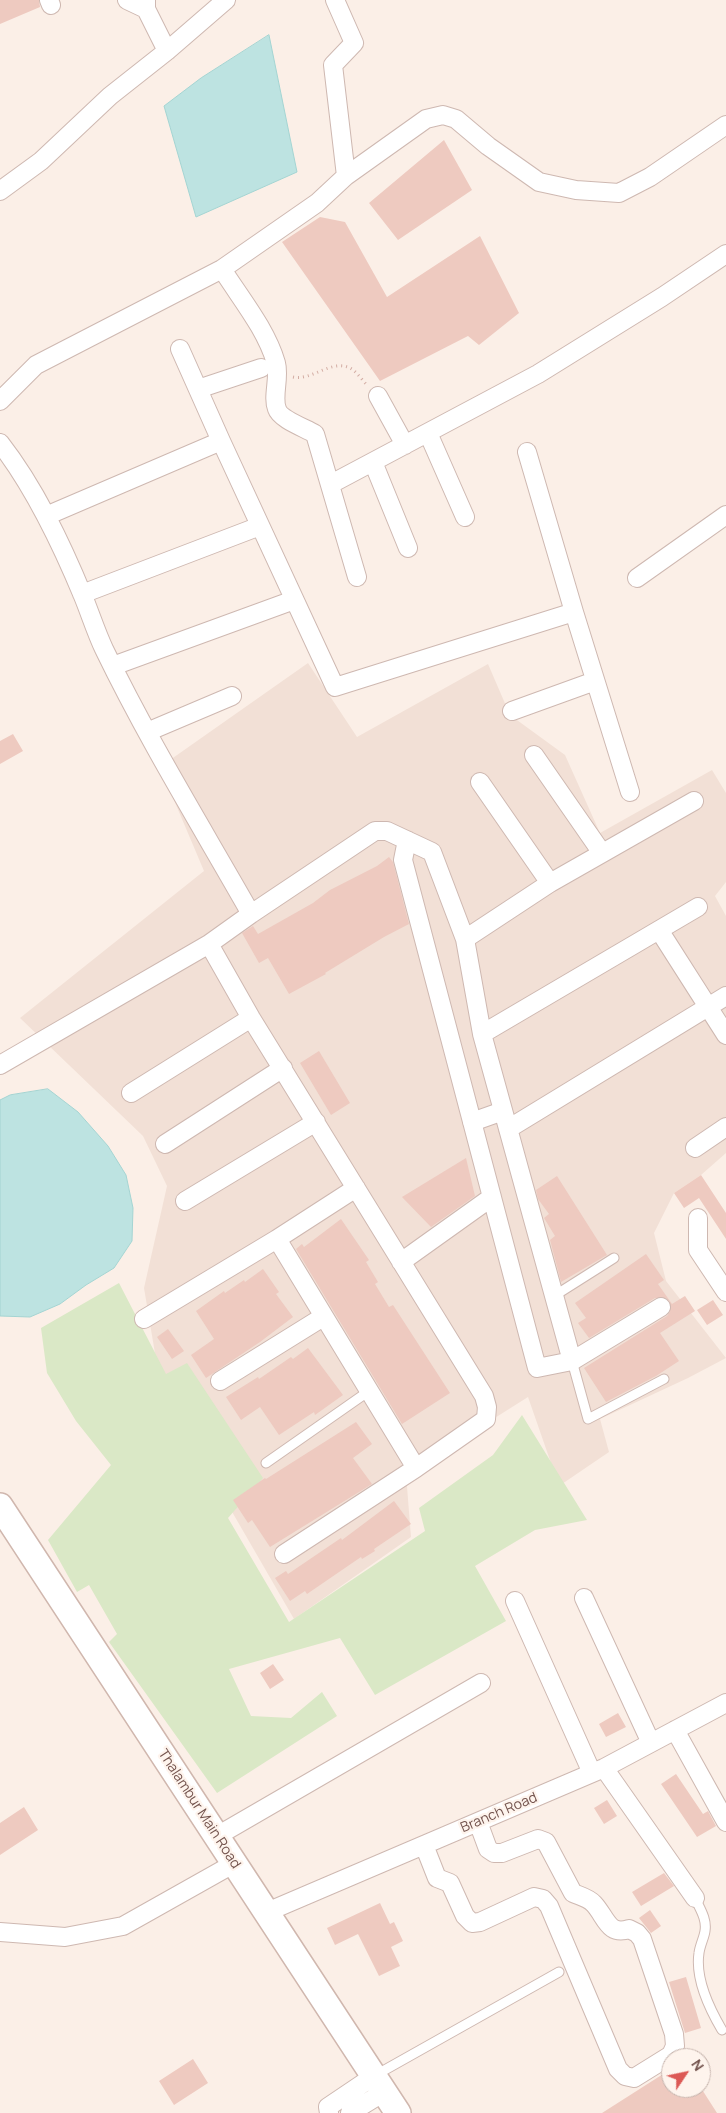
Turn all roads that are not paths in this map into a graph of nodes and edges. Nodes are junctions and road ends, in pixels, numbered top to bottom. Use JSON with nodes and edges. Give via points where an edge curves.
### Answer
{"nodes":[{"id":1,"x":126,"y":0,"type":"edge"},
{"id":2,"x":226,"y":0,"type":"edge"},
{"id":3,"x":335,"y":0,"type":"edge"},
{"id":4,"x":146,"y":5,"type":"edge"},
{"id":5,"x":167,"y":51,"type":"junction"},
{"id":6,"x":726,"y":125,"type":"edge"},
{"id":7,"x":346,"y":176,"type":"junction"},
{"id":8,"x":0,"y":191,"type":"edge"},
{"id":9,"x":726,"y":254,"type":"edge"},
{"id":10,"x":222,"y":269,"type":"junction"},
{"id":11,"x":180,"y":349,"type":"dead end"},
{"id":12,"x":261,"y":368,"type":"dead end"},
{"id":13,"x":198,"y":389,"type":"junction"},
{"id":14,"x":378,"y":396,"type":"road end"},
{"id":15,"x":0,"y":401,"type":"edge"},
{"id":16,"x":428,"y":433,"type":"junction"},
{"id":17,"x":220,"y":441,"type":"junction"},
{"id":18,"x":0,"y":443,"type":"edge"},
{"id":19,"x":405,"y":445,"type":"junction"},
{"id":20,"x":527,"y":452,"type":"dead end"},
{"id":21,"x":373,"y":462,"type":"junction"},
{"id":22,"x":331,"y":484,"type":"junction"},
{"id":23,"x":726,"y":515,"type":"edge"},
{"id":24,"x":46,"y":516,"type":"junction"},
{"id":25,"x":466,"y":517,"type":"dead end"},
{"id":26,"x":260,"y":526,"type":"junction"},
{"id":27,"x":408,"y":548,"type":"dead end"},
{"id":28,"x":357,"y":577,"type":"dead end"},
{"id":29,"x":637,"y":578,"type":"dead end"},
{"id":30,"x":82,"y":594,"type":"junction"},
{"id":31,"x":294,"y":600,"type":"junction"},
{"id":32,"x":574,"y":612,"type":"junction"},
{"id":33,"x":112,"y":666,"type":"junction"},
{"id":34,"x":595,"y":681,"type":"junction"},
{"id":35,"x":232,"y":696,"type":"dead end"},
{"id":36,"x":512,"y":711,"type":"dead end"},
{"id":37,"x":147,"y":732,"type":"junction"},
{"id":38,"x":534,"y":755,"type":"dead end"},
{"id":39,"x":480,"y":782,"type":"dead end"},
{"id":40,"x":630,"y":792,"type":"dead end"},
{"id":41,"x":694,"y":801,"type":"dead end"},
{"id":42,"x":407,"y":840,"type":"junction"},
{"id":43,"x":602,"y":853,"type":"junction"},
{"id":44,"x":550,"y":883,"type":"junction"},
{"id":45,"x":698,"y":907,"type":"dead end"},
{"id":46,"x":251,"y":914,"type":"junction"},
{"id":47,"x":659,"y":930,"type":"junction"},
{"id":48,"x":465,"y":939,"type":"junction"},
{"id":49,"x":209,"y":944,"type":"junction"},
{"id":50,"x":726,"y":996,"type":"edge"},
{"id":51,"x":708,"y":1006,"type":"junction"},
{"id":52,"x":251,"y":1018,"type":"junction"},
{"id":53,"x":482,"y":1034,"type":"junction"},
{"id":54,"x":726,"y":1035,"type":"edge"},
{"id":55,"x":0,"y":1065,"type":"edge"},
{"id":56,"x":283,"y":1068,"type":"junction"},
{"id":57,"x":131,"y":1093,"type":"dead end"},
{"id":58,"x":503,"y":1111,"type":"junction"},
{"id":59,"x":316,"y":1122,"type":"junction"},
{"id":60,"x":472,"y":1122,"type":"junction"},
{"id":61,"x":726,"y":1127,"type":"edge"},
{"id":62,"x":508,"y":1129,"type":"junction"},
{"id":63,"x":165,"y":1144,"type":"dead end"},
{"id":64,"x":695,"y":1148,"type":"dead end"},
{"id":65,"x":356,"y":1188,"type":"junction"},
{"id":66,"x":492,"y":1197,"type":"junction"},
{"id":67,"x":185,"y":1201,"type":"dead end"},
{"id":68,"x":698,"y":1218,"type":"dead end"},
{"id":69,"x":277,"y":1239,"type":"junction"},
{"id":70,"x":614,"y":1258,"type":"dead end"},
{"id":71,"x":402,"y":1262,"type":"junction"},
{"id":72,"x":726,"y":1292,"type":"edge"},
{"id":73,"x":554,"y":1296,"type":"junction"},
{"id":74,"x":661,"y":1307,"type":"dead end"},
{"id":75,"x":323,"y":1317,"type":"junction"},
{"id":76,"x":144,"y":1319,"type":"dead end"},
{"id":77,"x":572,"y":1360,"type":"junction"},
{"id":78,"x":664,"y":1379,"type":"dead end"},
{"id":79,"x":220,"y":1381,"type":"dead end"},
{"id":80,"x":369,"y":1391,"type":"junction"},
{"id":81,"x":266,"y":1462,"type":"dead end"},
{"id":82,"x":416,"y":1468,"type":"junction"},
{"id":83,"x":0,"y":1506,"type":"edge"},
{"id":84,"x":284,"y":1554,"type":"dead end"},
{"id":85,"x":584,"y":1598,"type":"dead end"},
{"id":86,"x":515,"y":1600,"type":"dead end"},
{"id":87,"x":481,"y":1683,"type":"dead end"},
{"id":88,"x":726,"y":1703,"type":"edge"},
{"id":89,"x":675,"y":1730,"type":"junction"},
{"id":90,"x":651,"y":1743,"type":"junction"},
{"id":91,"x":598,"y":1771,"type":"junction"},
{"id":92,"x":478,"y":1822,"type":"junction"},
{"id":93,"x":726,"y":1822,"type":"edge"},
{"id":94,"x":217,"y":1836,"type":"junction"},
{"id":95,"x":424,"y":1845,"type":"junction"},
{"id":96,"x":235,"y":1863,"type":"junction"},
{"id":97,"x":573,"y":1893,"type":"junction"},
{"id":98,"x":695,"y":1898,"type":"joint"},
{"id":99,"x":549,"y":1906,"type":"junction"},
{"id":100,"x":267,"y":1912,"type":"junction"},
{"id":101,"x":0,"y":1932,"type":"edge"},
{"id":102,"x":559,"y":1972,"type":"dead end"},
{"id":103,"x":722,"y":2030,"type":"dead end"},
{"id":104,"x":379,"y":2084,"type":"junction"},
{"id":105,"x":329,"y":2113,"type":"edge"},
{"id":106,"x":350,"y":2113,"type":"edge"},
{"id":107,"x":398,"y":2113,"type":"edge"}],
"edges":[{"from":1,"to":4,"type":"street"},
{"from":2,"to":5,"type":"street"},
{"from":3,"to":7,"type":"street","via":[[354,43],[333,65]]},
{"from":4,"to":5,"type":"street"},
{"from":5,"to":8,"type":"street","via":[[110,96],[41,161]]},
{"from":6,"to":7,"type":"street","via":[[650,177],[619,193],[576,190],[539,182],[456,119],[443,116],[426,119]]},
{"from":7,"to":10,"type":"street","via":[[317,203]]},
{"from":9,"to":16,"type":"street","via":[[538,374]]},
{"from":10,"to":15,"type":"street","via":[[36,365]]},
{"from":10,"to":22,"type":"street","via":[[267,340],[278,374],[276,408],[281,415],[315,434]]},
{"from":11,"to":13,"type":"street"},
{"from":12,"to":13,"type":"street"},
{"from":13,"to":17,"type":"street"},
{"from":14,"to":19,"type":"street"},
{"from":16,"to":19,"type":"street"},
{"from":16,"to":25,"type":"street"},
{"from":17,"to":24,"type":"street"},
{"from":17,"to":26,"type":"street"},
{"from":18,"to":24,"type":"street"},
{"from":19,"to":21,"type":"street"},
{"from":20,"to":32,"type":"street"},
{"from":21,"to":22,"type":"street"},
{"from":21,"to":27,"type":"street"},
{"from":22,"to":28,"type":"street"},
{"from":23,"to":29,"type":"street"},
{"from":24,"to":30,"type":"street"},
{"from":26,"to":30,"type":"street"},
{"from":26,"to":31,"type":"street"},
{"from":30,"to":33,"type":"street"},
{"from":31,"to":32,"type":"street","via":[[335,687]]},
{"from":31,"to":33,"type":"street"},
{"from":32,"to":34,"type":"street"},
{"from":33,"to":37,"type":"street"},
{"from":34,"to":36,"type":"street"},
{"from":34,"to":40,"type":"street"},
{"from":35,"to":37,"type":"street"},
{"from":37,"to":46,"type":"street"},
{"from":38,"to":43,"type":"street"},
{"from":39,"to":44,"type":"street"},
{"from":41,"to":43,"type":"street"},
{"from":42,"to":46,"type":"street","via":[[387,831],[375,831]]},
{"from":42,"to":48,"type":"street","via":[[432,852]]},
{"from":42,"to":60,"type":"street","via":[[403,860]]},
{"from":43,"to":44,"type":"street"},
{"from":44,"to":48,"type":"street"},
{"from":45,"to":47,"type":"street"},
{"from":46,"to":49,"type":"street"},
{"from":47,"to":51,"type":"street"},
{"from":47,"to":53,"type":"street"},
{"from":48,"to":53,"type":"street"},
{"from":49,"to":52,"type":"street"},
{"from":49,"to":55,"type":"street"},
{"from":50,"to":51,"type":"street"},
{"from":51,"to":54,"type":"street"},
{"from":51,"to":62,"type":"street"},
{"from":52,"to":56,"type":"street"},
{"from":52,"to":57,"type":"street"},
{"from":53,"to":58,"type":"street"},
{"from":56,"to":59,"type":"street"},
{"from":56,"to":63,"type":"street"},
{"from":58,"to":60,"type":"street"},
{"from":58,"to":62,"type":"street"},
{"from":59,"to":65,"type":"street"},
{"from":59,"to":67,"type":"street"},
{"from":60,"to":66,"type":"street"},
{"from":61,"to":64,"type":"street"},
{"from":62,"to":73,"type":"street"},
{"from":65,"to":69,"type":"street"},
{"from":65,"to":71,"type":"street"},
{"from":66,"to":71,"type":"street"},
{"from":66,"to":77,"type":"street","via":[[536,1368]]},
{"from":68,"to":72,"type":"street","via":[[698,1250]]},
{"from":69,"to":75,"type":"street"},
{"from":69,"to":76,"type":"street"},
{"from":70,"to":73,"type":"lane"},
{"from":71,"to":82,"type":"street","via":[[482,1391],[487,1406],[486,1419]]},
{"from":73,"to":77,"type":"street"},
{"from":74,"to":77,"type":"street"},
{"from":75,"to":79,"type":"street"},
{"from":75,"to":80,"type":"street"},
{"from":77,"to":78,"type":"lane","via":[[588,1419]]},
{"from":80,"to":81,"type":"lane"},
{"from":80,"to":82,"type":"street"},
{"from":82,"to":84,"type":"street"},
{"from":83,"to":94,"type":"street","name":"Thalambur Main Road"},
{"from":85,"to":90,"type":"street"},
{"from":86,"to":91,"type":"street"},
{"from":87,"to":94,"type":"street"},
{"from":88,"to":89,"type":"street","name":"Branch Road"},
{"from":89,"to":90,"type":"street","name":"Branch Road"},
{"from":89,"to":93,"type":"street"},
{"from":90,"to":91,"type":"street","name":"Branch Road"},
{"from":91,"to":92,"type":"street","name":"Branch Road"},
{"from":91,"to":98,"type":"street"},
{"from":92,"to":95,"type":"street","name":"Branch Road"},
{"from":92,"to":97,"type":"street","via":[[488,1850],[494,1853],[538,1839],[546,1842]]},
{"from":94,"to":96,"type":"street","name":"Thalambur Main Road"},
{"from":95,"to":99,"type":"street","via":[[437,1878],[450,1883],[465,1916],[472,1923],[534,1897],[543,1899]]},
{"from":95,"to":100,"type":"street","name":"Branch Road"},
{"from":96,"to":100,"type":"street","name":"Thalambur Main Road"},
{"from":96,"to":101,"type":"street","via":[[123,1926],[66,1937]]},
{"from":97,"to":99,"type":"street"},
{"from":97,"to":99,"type":"street","via":[[593,1902],[611,1928],[621,1932],[629,1929],[642,1939],[674,2034],[675,2046],[671,2055],[634,2078],[618,2070]]},
{"from":98,"to":103,"type":"lane","via":[[706,1920],[698,1972]]},
{"from":100,"to":104,"type":"street","name":"Thalambur Main Road"},
{"from":102,"to":104,"type":"lane"},
{"from":104,"to":105,"type":"street","via":[[328,2107]]},
{"from":104,"to":106,"type":"street"},
{"from":104,"to":107,"type":"street","name":"Thalambur Main Road"}]}
